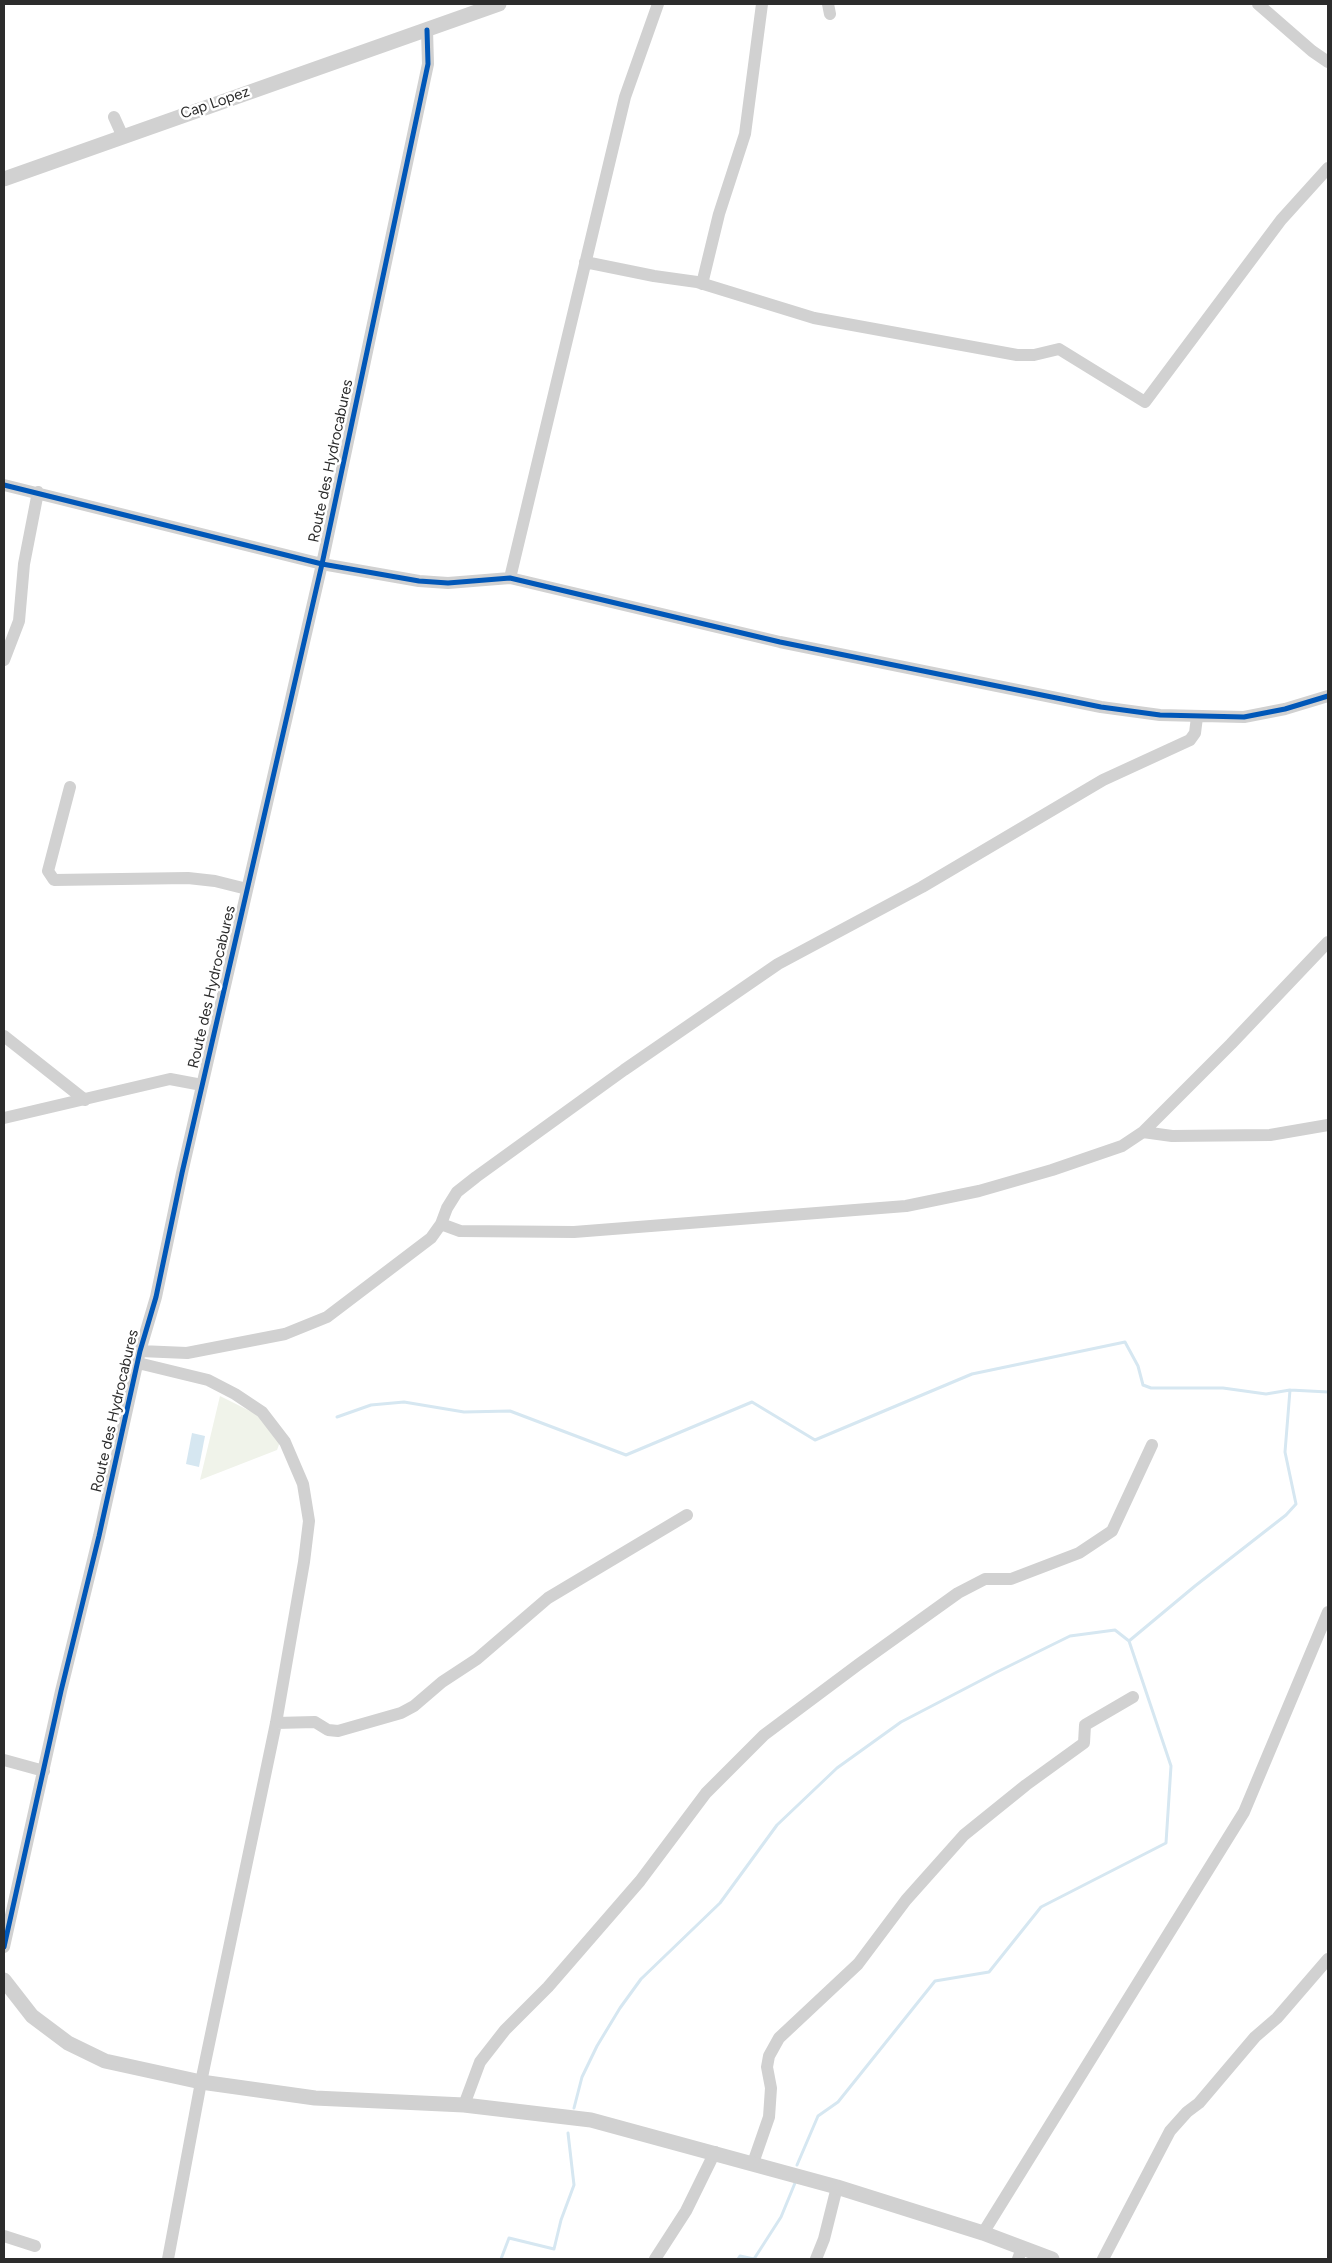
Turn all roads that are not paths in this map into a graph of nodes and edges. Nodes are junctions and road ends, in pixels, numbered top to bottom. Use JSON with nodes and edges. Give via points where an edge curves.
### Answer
{"nodes":[{"id":1,"x":500,"y":4,"type":"edge"},
{"id":2,"x":658,"y":4,"type":"edge"},
{"id":3,"x":762,"y":4,"type":"edge"},
{"id":4,"x":1258,"y":4,"type":"edge"},
{"id":5,"x":427,"y":30,"type":"junction"},
{"id":6,"x":1328,"y":62,"type":"edge"},
{"id":7,"x":114,"y":117,"type":"dead end"},
{"id":8,"x":123,"y":137,"type":"junction"},
{"id":9,"x":1328,"y":168,"type":"edge"},
{"id":10,"x":4,"y":180,"type":"edge"},
{"id":11,"x":585,"y":262,"type":"junction"},
{"id":12,"x":702,"y":284,"type":"junction"},
{"id":13,"x":4,"y":484,"type":"edge"},
{"id":14,"x":38,"y":492,"type":"junction"},
{"id":15,"x":322,"y":564,"type":"junction"},
{"id":16,"x":510,"y":578,"type":"junction"},
{"id":17,"x":4,"y":660,"type":"edge"},
{"id":18,"x":1328,"y":696,"type":"edge"},
{"id":19,"x":1197,"y":717,"type":"junction"},
{"id":20,"x":70,"y":787,"type":"dead end"},
{"id":21,"x":247,"y":889,"type":"junction"},
{"id":22,"x":1328,"y":942,"type":"edge"},
{"id":23,"x":4,"y":1036,"type":"edge"},
{"id":24,"x":202,"y":1085,"type":"junction"},
{"id":25,"x":85,"y":1100,"type":"junction"},
{"id":26,"x":4,"y":1118,"type":"edge"},
{"id":27,"x":1328,"y":1125,"type":"edge"},
{"id":28,"x":1143,"y":1132,"type":"junction"},
{"id":29,"x":441,"y":1224,"type":"junction"},
{"id":30,"x":139,"y":1357,"type":"junction"},
{"id":31,"x":1152,"y":1445,"type":"dead end"},
{"id":32,"x":687,"y":1515,"type":"dead end"},
{"id":33,"x":1328,"y":1612,"type":"edge"},
{"id":34,"x":1133,"y":1697,"type":"dead end"},
{"id":35,"x":276,"y":1723,"type":"junction"},
{"id":36,"x":4,"y":1760,"type":"edge"},
{"id":37,"x":44,"y":1771,"type":"junction"},
{"id":38,"x":4,"y":1947,"type":"edge"},
{"id":39,"x":1328,"y":1959,"type":"edge"},
{"id":40,"x":4,"y":1980,"type":"edge"},
{"id":41,"x":201,"y":2082,"type":"junction"},
{"id":42,"x":464,"y":2105,"type":"junction"},
{"id":43,"x":715,"y":2152,"type":"junction"},
{"id":44,"x":753,"y":2163,"type":"junction"},
{"id":45,"x":837,"y":2187,"type":"junction"},
{"id":46,"x":983,"y":2233,"type":"junction"},
{"id":47,"x":4,"y":2236,"type":"edge"},
{"id":48,"x":35,"y":2246,"type":"dead end"},
{"id":49,"x":1020,"y":2254,"type":"edge"},
{"id":50,"x":168,"y":2259,"type":"edge"},
{"id":51,"x":655,"y":2259,"type":"edge"},
{"id":52,"x":816,"y":2259,"type":"edge"},
{"id":53,"x":1052,"y":2259,"type":"edge"},
{"id":54,"x":1103,"y":2259,"type":"edge"}],
"edges":[{"from":1,"to":5,"type":"street","name":"Cap Lopez"},
{"from":2,"to":11,"type":"street","via":[[625,97]]},
{"from":3,"to":12,"type":"street","via":[[745,134],[719,214]]},
{"from":4,"to":6,"type":"street"},
{"from":5,"to":8,"type":"street","name":"Cap Lopez"},
{"from":5,"to":15,"type":"street","name":"Route des Hydrocabures","via":[[428,64]]},
{"from":7,"to":8,"type":"street"},
{"from":8,"to":10,"type":"street","name":"Cap Lopez"},
{"from":9,"to":12,"type":"street","via":[[1282,220],[1145,402],[1059,349],[1017,355],[959,345],[814,318]]},
{"from":11,"to":12,"type":"street"},
{"from":11,"to":16,"type":"street"},
{"from":13,"to":14,"type":"street"},
{"from":14,"to":15,"type":"street"},
{"from":14,"to":17,"type":"street","via":[[24,564],[19,621]]},
{"from":15,"to":16,"type":"street","via":[[419,581],[448,583]]},
{"from":15,"to":21,"type":"street","name":"Route des Hydrocabures"},
{"from":16,"to":19,"type":"street","via":[[780,642],[1101,707]]},
{"from":18,"to":19,"type":"street","via":[[1244,717]]},
{"from":19,"to":29,"type":"street","via":[[1195,733],[1190,740],[1103,780],[922,888],[778,964],[476,1177],[457,1192]]},
{"from":20,"to":21,"type":"street","via":[[48,871],[54,880],[188,878]]},
{"from":21,"to":24,"type":"street","name":"Route des Hydrocabures"},
{"from":22,"to":28,"type":"street"},
{"from":23,"to":25,"type":"street"},
{"from":24,"to":25,"type":"street","via":[[170,1080]]},
{"from":24,"to":30,"type":"street","name":"Route des Hydrocabures","via":[[156,1297]]},
{"from":25,"to":26,"type":"street"},
{"from":27,"to":28,"type":"street","via":[[1270,1135],[1172,1136]]},
{"from":28,"to":29,"type":"street","via":[[1122,1146],[1052,1170],[979,1191],[906,1206],[574,1232],[460,1231]]},
{"from":29,"to":30,"type":"street","via":[[431,1238],[335,1312],[305,1327],[285,1334],[187,1353]]},
{"from":30,"to":35,"type":"street","via":[[208,1380],[262,1412],[285,1442],[303,1484],[309,1521]]},
{"from":30,"to":37,"type":"street","name":"Route des Hydrocabures"},
{"from":31,"to":42,"type":"street","via":[[1112,1531],[1079,1553],[1011,1579],[984,1579],[958,1593],[764,1735],[706,1793],[640,1881],[548,1987],[505,2030],[480,2062]]},
{"from":32,"to":35,"type":"street","via":[[548,1598],[477,1659],[401,1713],[338,1731],[328,1730],[315,1722]]},
{"from":33,"to":46,"type":"street","via":[[1244,1812]]},
{"from":34,"to":44,"type":"street","via":[[1085,1725],[1084,1742],[964,1835],[906,1900],[858,1964],[779,2038],[767,2067],[771,2088],[770,2117]]},
{"from":35,"to":41,"type":"street"},
{"from":36,"to":37,"type":"street"},
{"from":37,"to":38,"type":"street","name":"Route des Hydrocabures"},
{"from":39,"to":54,"type":"street","via":[[1170,2131]]},
{"from":40,"to":41,"type":"street","via":[[32,2016],[68,2044],[105,2061]]},
{"from":41,"to":42,"type":"street","via":[[315,2098]]},
{"from":41,"to":50,"type":"street"},
{"from":42,"to":43,"type":"street","via":[[590,2120]]},
{"from":43,"to":44,"type":"street"},
{"from":43,"to":51,"type":"street","via":[[686,2211]]},
{"from":44,"to":45,"type":"street"},
{"from":45,"to":46,"type":"street"},
{"from":45,"to":52,"type":"street"},
{"from":46,"to":49,"type":"street"},
{"from":47,"to":48,"type":"street"},
{"from":49,"to":53,"type":"street"}]}
